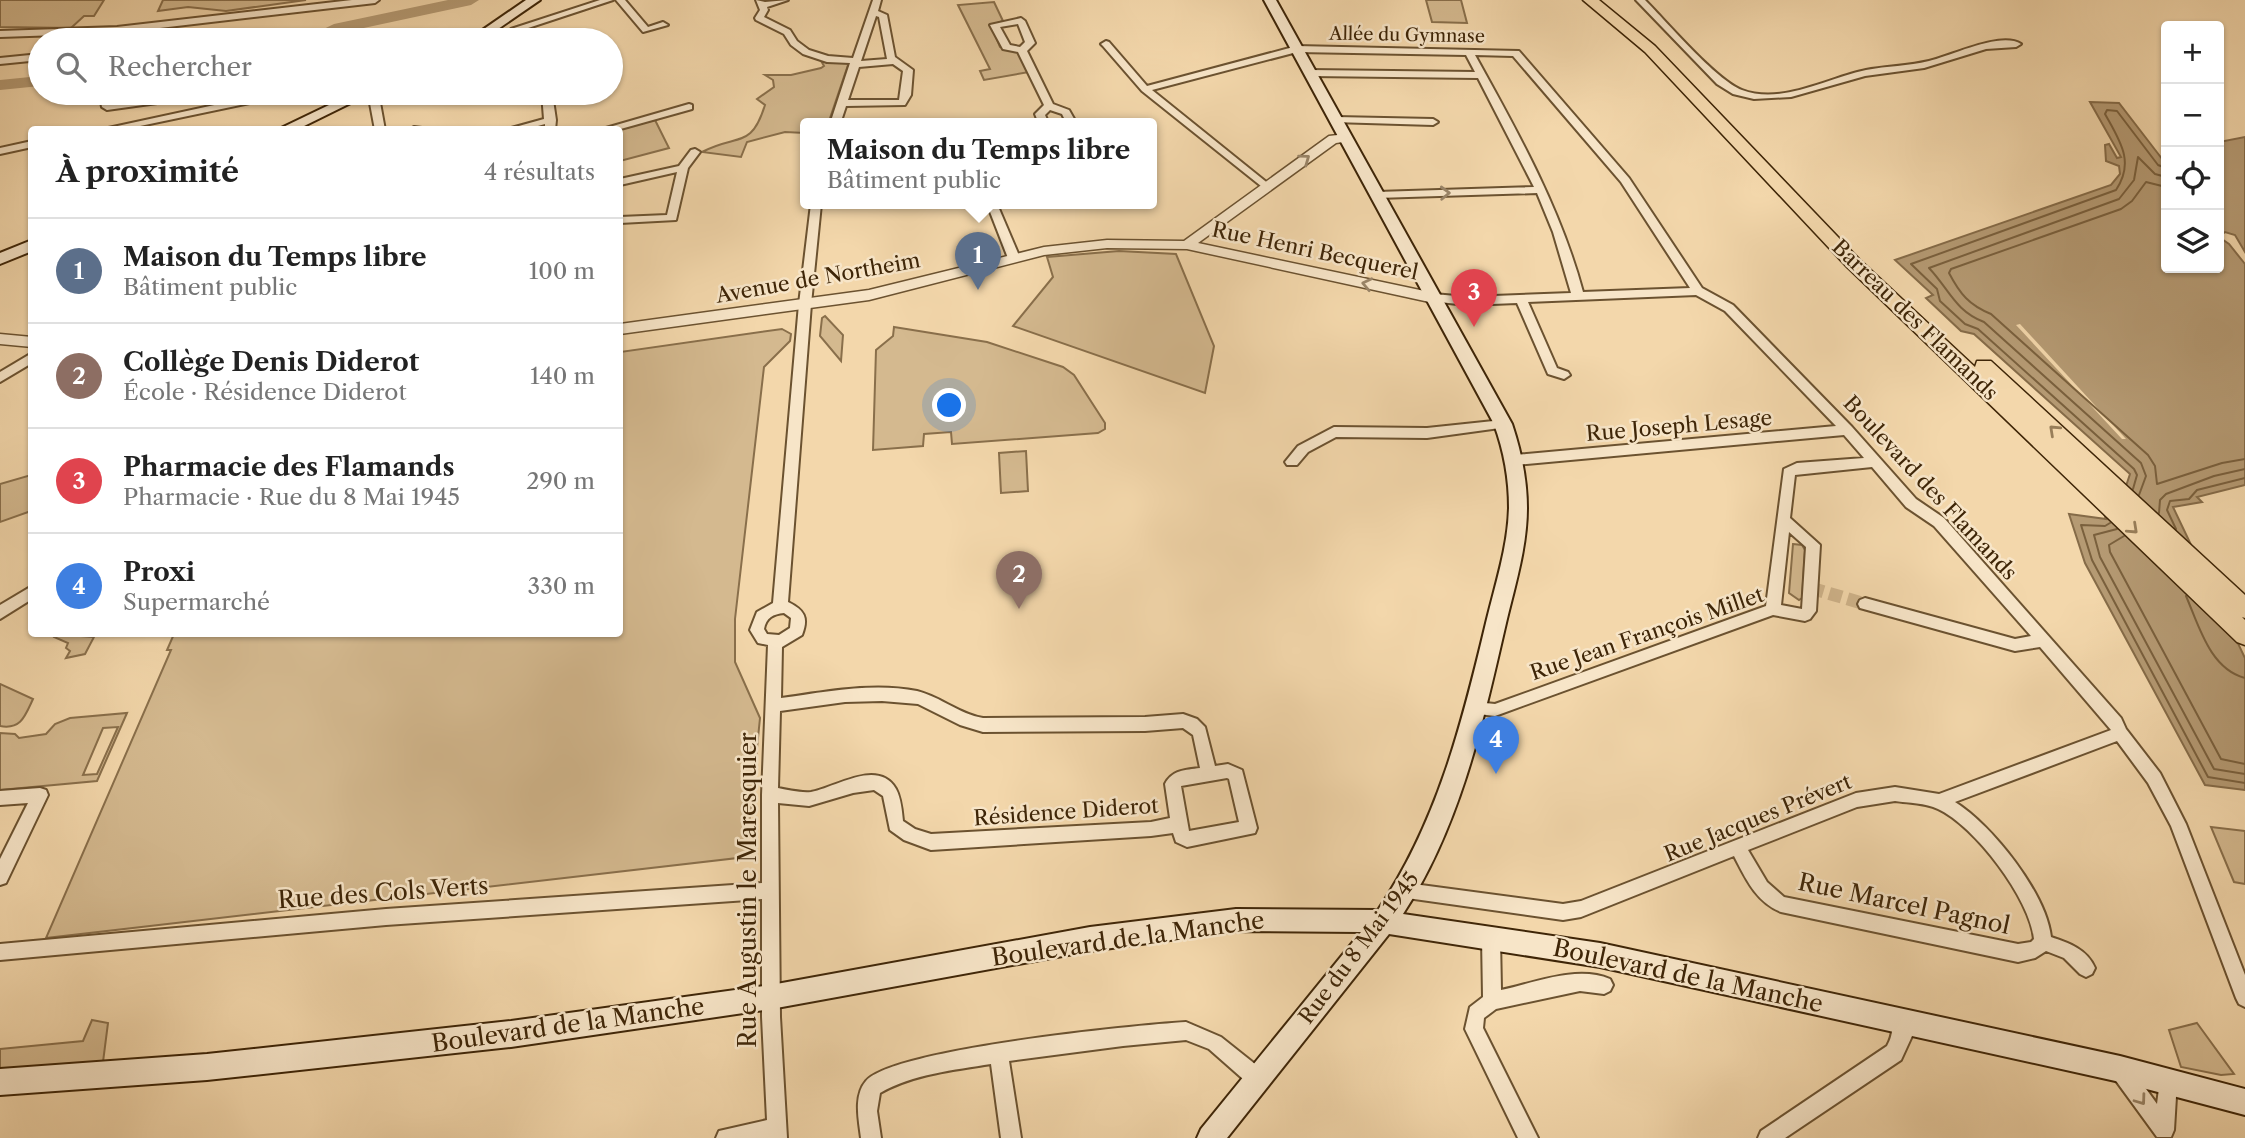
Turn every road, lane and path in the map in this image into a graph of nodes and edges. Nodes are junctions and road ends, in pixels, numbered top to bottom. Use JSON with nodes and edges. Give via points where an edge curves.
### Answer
{"nodes":[{"id":1,"x":375,"y":0,"type":"edge"},
{"id":2,"x":534,"y":0,"type":"edge"},
{"id":3,"x":609,"y":0,"type":"edge"},
{"id":4,"x":620,"y":0,"type":"edge"},
{"id":5,"x":784,"y":0,"type":"edge"},
{"id":6,"x":877,"y":0,"type":"edge"},
{"id":7,"x":1270,"y":0,"type":"edge"},
{"id":8,"x":1590,"y":0,"type":"edge"},
{"id":9,"x":1598,"y":0,"type":"edge"},
{"id":10,"x":1640,"y":0,"type":"edge"},
{"id":11,"x":761,"y":2,"type":"edge"},
{"id":12,"x":872,"y":12,"type":"junction"},
{"id":13,"x":511,"y":25,"type":"junction"},
{"id":14,"x":663,"y":25,"type":"dead end"},
{"id":15,"x":134,"y":28,"type":"edge"},
{"id":16,"x":504,"y":28,"type":"edge"},
{"id":17,"x":513,"y":28,"type":"edge"},
{"id":18,"x":28,"y":34,"type":"edge"},
{"id":19,"x":1,"y":35,"type":"edge"},
{"id":20,"x":1106,"y":44,"type":"dead end"},
{"id":21,"x":2016,"y":44,"type":"dead end"},
{"id":22,"x":1297,"y":49,"type":"junction"},
{"id":23,"x":1022,"y":50,"type":"dead end"},
{"id":24,"x":1469,"y":52,"type":"junction"},
{"id":25,"x":1516,"y":54,"type":"joint"},
{"id":26,"x":28,"y":58,"type":"edge"},
{"id":27,"x":0,"y":61,"type":"edge"},
{"id":28,"x":893,"y":61,"type":"junction"},
{"id":29,"x":855,"y":63,"type":"junction"},
{"id":30,"x":1310,"y":73,"type":"junction"},
{"id":31,"x":1482,"y":75,"type":"junction"},
{"id":32,"x":1145,"y":89,"type":"junction"},
{"id":33,"x":841,"y":103,"type":"junction"},
{"id":34,"x":195,"y":105,"type":"edge"},
{"id":35,"x":227,"y":105,"type":"edge"},
{"id":36,"x":339,"y":105,"type":"edge"},
{"id":37,"x":375,"y":105,"type":"edge"},
{"id":38,"x":549,"y":105,"type":"edge"},
{"id":39,"x":1049,"y":106,"type":"junction"},
{"id":40,"x":690,"y":107,"type":"dead end"},
{"id":41,"x":198,"y":111,"type":"junction"},
{"id":42,"x":837,"y":118,"type":"edge"},
{"id":43,"x":1042,"y":118,"type":"edge"},
{"id":44,"x":1069,"y":118,"type":"edge"},
{"id":45,"x":1336,"y":120,"type":"junction"},
{"id":46,"x":1433,"y":122,"type":"dead end"},
{"id":47,"x":124,"y":126,"type":"edge"},
{"id":48,"x":293,"y":126,"type":"edge"},
{"id":49,"x":379,"y":126,"type":"edge"},
{"id":50,"x":552,"y":126,"type":"edge"},
{"id":51,"x":619,"y":126,"type":"edge"},
{"id":52,"x":1346,"y":138,"type":"junction"},
{"id":53,"x":28,"y":145,"type":"edge"},
{"id":54,"x":0,"y":151,"type":"edge"},
{"id":55,"x":695,"y":152,"type":"dead end"},
{"id":56,"x":683,"y":168,"type":"junction"},
{"id":57,"x":623,"y":181,"type":"edge"},
{"id":58,"x":1266,"y":187,"type":"junction"},
{"id":59,"x":1540,"y":190,"type":"junction"},
{"id":60,"x":1377,"y":195,"type":"junction"},
{"id":61,"x":815,"y":209,"type":"edge"},
{"id":62,"x":994,"y":209,"type":"edge"},
{"id":63,"x":623,"y":220,"type":"edge"},
{"id":64,"x":1187,"y":245,"type":"junction"},
{"id":65,"x":28,"y":247,"type":"edge"},
{"id":66,"x":1014,"y":258,"type":"junction"},
{"id":67,"x":0,"y":259,"type":"edge"},
{"id":68,"x":1698,"y":290,"type":"junction"},
{"id":69,"x":1578,"y":296,"type":"junction"},
{"id":70,"x":1434,"y":298,"type":"junction"},
{"id":71,"x":1521,"y":299,"type":"junction"},
{"id":72,"x":805,"y":304,"type":"junction"},
{"id":73,"x":623,"y":329,"type":"edge"},
{"id":74,"x":0,"y":339,"type":"edge"},
{"id":75,"x":28,"y":342,"type":"edge"},
{"id":76,"x":28,"y":360,"type":"edge"},
{"id":77,"x":1564,"y":375,"type":"dead end"},
{"id":78,"x":0,"y":378,"type":"edge"},
{"id":79,"x":1503,"y":424,"type":"junction"},
{"id":80,"x":1847,"y":430,"type":"junction"},
{"id":81,"x":1514,"y":460,"type":"junction"},
{"id":82,"x":1292,"y":461,"type":"dead end"},
{"id":83,"x":1873,"y":462,"type":"junction"},
{"id":84,"x":2094,"y":479,"type":"junction"},
{"id":85,"x":1783,"y":519,"type":"junction"},
{"id":86,"x":28,"y":594,"type":"edge"},
{"id":87,"x":1866,"y":604,"type":"tunnel mouth"},
{"id":88,"x":780,"y":607,"type":"junction"},
{"id":89,"x":1773,"y":609,"type":"junction"},
{"id":90,"x":2245,"y":609,"type":"edge"},
{"id":91,"x":0,"y":613,"type":"edge"},
{"id":92,"x":2245,"y":635,"type":"edge"},
{"id":93,"x":2043,"y":640,"type":"junction"},
{"id":94,"x":775,"y":642,"type":"junction"},
{"id":95,"x":772,"y":706,"type":"junction"},
{"id":96,"x":1475,"y":708,"type":"junction"},
{"id":97,"x":2120,"y":733,"type":"junction"},
{"id":98,"x":1209,"y":774,"type":"junction"},
{"id":99,"x":770,"y":795,"type":"junction"},
{"id":100,"x":0,"y":798,"type":"edge"},
{"id":101,"x":1939,"y":801,"type":"junction"},
{"id":102,"x":1179,"y":824,"type":"junction"},
{"id":103,"x":1739,"y":849,"type":"junction"},
{"id":104,"x":0,"y":877,"type":"edge"},
{"id":105,"x":771,"y":890,"type":"junction"},
{"id":106,"x":1406,"y":891,"type":"junction"},
{"id":107,"x":1384,"y":922,"type":"junction"},
{"id":108,"x":1491,"y":938,"type":"junction"},
{"id":109,"x":2043,"y":942,"type":"junction"},
{"id":110,"x":0,"y":952,"type":"edge"},
{"id":111,"x":2087,"y":968,"type":"dead end"},
{"id":112,"x":1604,"y":985,"type":"dead end"},
{"id":113,"x":771,"y":997,"type":"junction"},
{"id":114,"x":2245,"y":998,"type":"edge"},
{"id":115,"x":1492,"y":1002,"type":"junction"},
{"id":116,"x":1902,"y":1021,"type":"junction"},
{"id":117,"x":999,"y":1054,"type":"junction"},
{"id":118,"x":2120,"y":1069,"type":"junction"},
{"id":119,"x":1258,"y":1079,"type":"junction"},
{"id":120,"x":2168,"y":1080,"type":"junction"},
{"id":121,"x":0,"y":1082,"type":"edge"},
{"id":122,"x":2245,"y":1102,"type":"edge"},
{"id":123,"x":777,"y":1133,"type":"edge"},
{"id":124,"x":2164,"y":1134,"type":"edge"},
{"id":125,"x":726,"y":1138,"type":"edge"},
{"id":126,"x":871,"y":1138,"type":"edge"},
{"id":127,"x":1011,"y":1138,"type":"edge"},
{"id":128,"x":1210,"y":1138,"type":"edge"},
{"id":129,"x":1528,"y":1138,"type":"edge"},
{"id":130,"x":1768,"y":1138,"type":"edge"}],
"edges":[{"from":1,"to":15,"type":"street"},
{"from":2,"to":13,"type":"main road"},
{"from":3,"to":13,"type":"street"},
{"from":4,"to":14,"type":"street","via":[[646,30]]},
{"from":5,"to":11,"type":"street"},
{"from":6,"to":12,"type":"street"},
{"from":7,"to":22,"type":"main road","name":"Rue du 8 Mai 1945"},
{"from":8,"to":84,"type":"highway","name":"Barreau des Flamands","via":[[1650,49],[1853,263]]},
{"from":84,"to":9,"type":"highway","name":"Barreau des Flamands","one_way":true,"via":[[1829,222],[1678,65]]},
{"from":10,"to":21,"type":"street","via":[[1720,82],[1736,92],[1761,97],[1782,97],[1860,74],[1922,66]]},
{"from":11,"to":29,"type":"street","via":[[764,10],[759,18],[787,32],[806,52]]},
{"from":12,"to":28,"type":"street","via":[[883,15]]},
{"from":12,"to":29,"type":"street"},
{"from":13,"to":16,"type":"main road"},
{"from":13,"to":17,"type":"street"},
{"from":18,"to":19,"type":"street"},
{"from":20,"to":32,"type":"street"},
{"from":22,"to":24,"type":"street","name":"Allée du Gymnase"},
{"from":22,"to":30,"type":"main road","name":"Rue du 8 Mai 1945"},
{"from":22,"to":32,"type":"street","name":"Allée du Gymnase"},
{"from":23,"to":39,"type":"street"},
{"from":24,"to":25,"type":"street","name":"Allée du Gymnase"},
{"from":24,"to":31,"type":"street"},
{"from":25,"to":68,"type":"street","name":"Boulevard des Flamands","via":[[1625,180]]},
{"from":26,"to":27,"type":"street"},
{"from":28,"to":29,"type":"street"},
{"from":28,"to":33,"type":"street","via":[[908,70],[902,103]]},
{"from":29,"to":33,"type":"street"},
{"from":30,"to":31,"type":"street"},
{"from":30,"to":45,"type":"main road","name":"Rue du 8 Mai 1945"},
{"from":31,"to":59,"type":"street"},
{"from":32,"to":58,"type":"street"},
{"from":33,"to":42,"type":"street"},
{"from":34,"to":41,"type":"street"},
{"from":35,"to":41,"type":"street"},
{"from":36,"to":48,"type":"main road"},
{"from":37,"to":49,"type":"street"},
{"from":38,"to":50,"type":"street"},
{"from":39,"to":43,"type":"street"},
{"from":39,"to":44,"type":"street","via":[[1066,112]]},
{"from":40,"to":51,"type":"street"},
{"from":41,"to":47,"type":"street"},
{"from":45,"to":46,"type":"street"},
{"from":45,"to":52,"type":"main road","name":"Rue du 8 Mai 1945"},
{"from":58,"to":52,"type":"street","one_way":true,"via":[[1333,139]]},
{"from":52,"to":60,"type":"main road","name":"Rue du 8 Mai 1945"},
{"from":53,"to":54,"type":"street"},
{"from":55,"to":56,"type":"street"},
{"from":56,"to":57,"type":"street"},
{"from":56,"to":63,"type":"street","via":[[672,218]]},
{"from":58,"to":64,"type":"street"},
{"from":60,"to":59,"type":"street","one_way":true},
{"from":59,"to":69,"type":"street","via":[[1569,255]]},
{"from":60,"to":70,"type":"main road","name":"Rue du 8 Mai 1945"},
{"from":61,"to":72,"type":"street"},
{"from":62,"to":66,"type":"street"},
{"from":64,"to":66,"type":"street","name":"Avenue de Northeim","via":[[1081,245]]},
{"from":70,"to":64,"type":"street","name":"Rue Henri Becquerel","one_way":true},
{"from":65,"to":67,"type":"main road"},
{"from":66,"to":72,"type":"street","name":"Avenue de Northeim","via":[[879,293]]},
{"from":68,"to":69,"type":"street"},
{"from":68,"to":80,"type":"street","name":"Boulevard des Flamands","via":[[1729,308]]},
{"from":69,"to":71,"type":"street"},
{"from":70,"to":71,"type":"street"},
{"from":70,"to":79,"type":"main road","name":"Rue du 8 Mai 1945"},
{"from":71,"to":77,"type":"street","via":[[1552,372]]},
{"from":72,"to":73,"type":"street","name":"Avenue de Northeim"},
{"from":72,"to":88,"type":"street"},
{"from":74,"to":75,"type":"street"},
{"from":76,"to":78,"type":"street"},
{"from":79,"to":81,"type":"main road","name":"Rue du 8 Mai 1945"},
{"from":79,"to":82,"type":"street","via":[[1427,433],[1334,432],[1303,449]]},
{"from":80,"to":81,"type":"street","name":"Rue Joseph Lesage"},
{"from":80,"to":83,"type":"street","name":"Boulevard des Flamands"},
{"from":81,"to":96,"type":"main road","name":"Rue du 8 Mai 1945","via":[[1518,510],[1514,550]]},
{"from":83,"to":85,"type":"street","via":[[1789,472]]},
{"from":83,"to":93,"type":"street","name":"Boulevard des Flamands","via":[[1911,503],[1939,522]]},
{"from":84,"to":90,"type":"highway","name":"Barreau des Flamands"},
{"from":84,"to":92,"type":"highway","name":"Barreau des Flamands","one_way":true},
{"from":85,"to":89,"type":"street"},
{"from":85,"to":89,"type":"street","name":"Rue Jean François Millet","via":[[1813,545],[1809,611],[1805,615]]},
{"from":86,"to":91,"type":"street"},
{"from":87,"to":93,"type":"street","via":[[2015,645]]},
{"from":88,"to":94,"type":"street","via":[[767,611],[757,625],[763,639]]},
{"from":88,"to":94,"type":"street","via":[[796,612],[799,626],[793,635]]},
{"from":89,"to":96,"type":"street","name":"Rue Jean François Millet","via":[[1495,710]]},
{"from":93,"to":97,"type":"street","name":"Boulevard des Flamands"},
{"from":94,"to":95,"type":"street","name":"Rue Augustin le Maresquier"},
{"from":95,"to":98,"type":"street","via":[[884,695],[932,702],[962,720],[983,725],[1183,721],[1200,732]]},
{"from":95,"to":99,"type":"street","name":"Rue Augustin le Maresquier"},
{"from":96,"to":106,"type":"main road","name":"Rue du 8 Mai 1945","via":[[1446,810]]},
{"from":97,"to":101,"type":"street","name":"Rue Jacques Prévert"},
{"from":97,"to":114,"type":"street","name":"Boulevard des Flamands","via":[[2154,778],[2178,824]]},
{"from":98,"to":102,"type":"street","name":"Résidence Diderot","via":[[1179,778],[1173,784]]},
{"from":98,"to":102,"type":"street","via":[[1228,771],[1236,775],[1249,828],[1184,839]]},
{"from":99,"to":102,"type":"street","name":"Résidence Diderot","via":[[806,799],[830,796],[860,782],[878,783],[890,793],[896,825],[930,842]]},
{"from":99,"to":105,"type":"street","name":"Rue Augustin le Maresquier"},
{"from":100,"to":104,"type":"street","via":[[40,795]]},
{"from":101,"to":103,"type":"street","name":"Rue Jacques Prévert","via":[[1895,794],[1871,796]]},
{"from":101,"to":109,"type":"street","name":"Rue Marcel Pagnol","via":[[1978,830],[2032,906],[2042,924]]},
{"from":103,"to":106,"type":"street","name":"Rue Jacques Prévert","via":[[1563,912]]},
{"from":103,"to":109,"type":"street","name":"Rue Marcel Pagnol","via":[[1762,890],[1781,904],[2018,953],[2035,950]]},
{"from":105,"to":110,"type":"street","name":"Rue des Cols Verts","via":[[227,929]]},
{"from":105,"to":113,"type":"street","name":"Rue Augustin le Maresquier"},
{"from":106,"to":107,"type":"main road","name":"Rue du 8 Mai 1945"},
{"from":107,"to":108,"type":"main road","name":"Boulevard de la Manche"},
{"from":107,"to":113,"type":"main road","name":"Boulevard de la Manche","via":[[1221,922],[1090,939]]},
{"from":107,"to":119,"type":"main road","name":"Rue du 8 Mai 1945"},
{"from":108,"to":115,"type":"street"},
{"from":108,"to":116,"type":"main road","name":"Boulevard de la Manche","via":[[1600,955]]},
{"from":109,"to":111,"type":"street","via":[[2070,952]]},
{"from":112,"to":115,"type":"street","via":[[1580,982]]},
{"from":113,"to":121,"type":"main road","name":"Boulevard de la Manche","via":[[285,1060]]},
{"from":113,"to":123,"type":"street","name":"Rue Augustin le Maresquier"},
{"from":115,"to":129,"type":"street","via":[[1476,1013],[1474,1029]]},
{"from":116,"to":118,"type":"main road","name":"Boulevard de la Manche"},
{"from":116,"to":130,"type":"street","via":[[1903,1036],[1894,1053]]},
{"from":117,"to":119,"type":"street","via":[[1186,1031],[1215,1043]]},
{"from":117,"to":126,"type":"street","via":[[880,1079],[869,1094]]},
{"from":117,"to":127,"type":"street"},
{"from":118,"to":120,"type":"main road","name":"Boulevard de la Manche"},
{"from":118,"to":124,"type":"street","one_way":true},
{"from":119,"to":128,"type":"main road","name":"Rue du 8 Mai 1945"},
{"from":120,"to":122,"type":"main road","name":"Boulevard de la Manche"},
{"from":120,"to":124,"type":"street"},
{"from":123,"to":125,"type":"street"}]}
